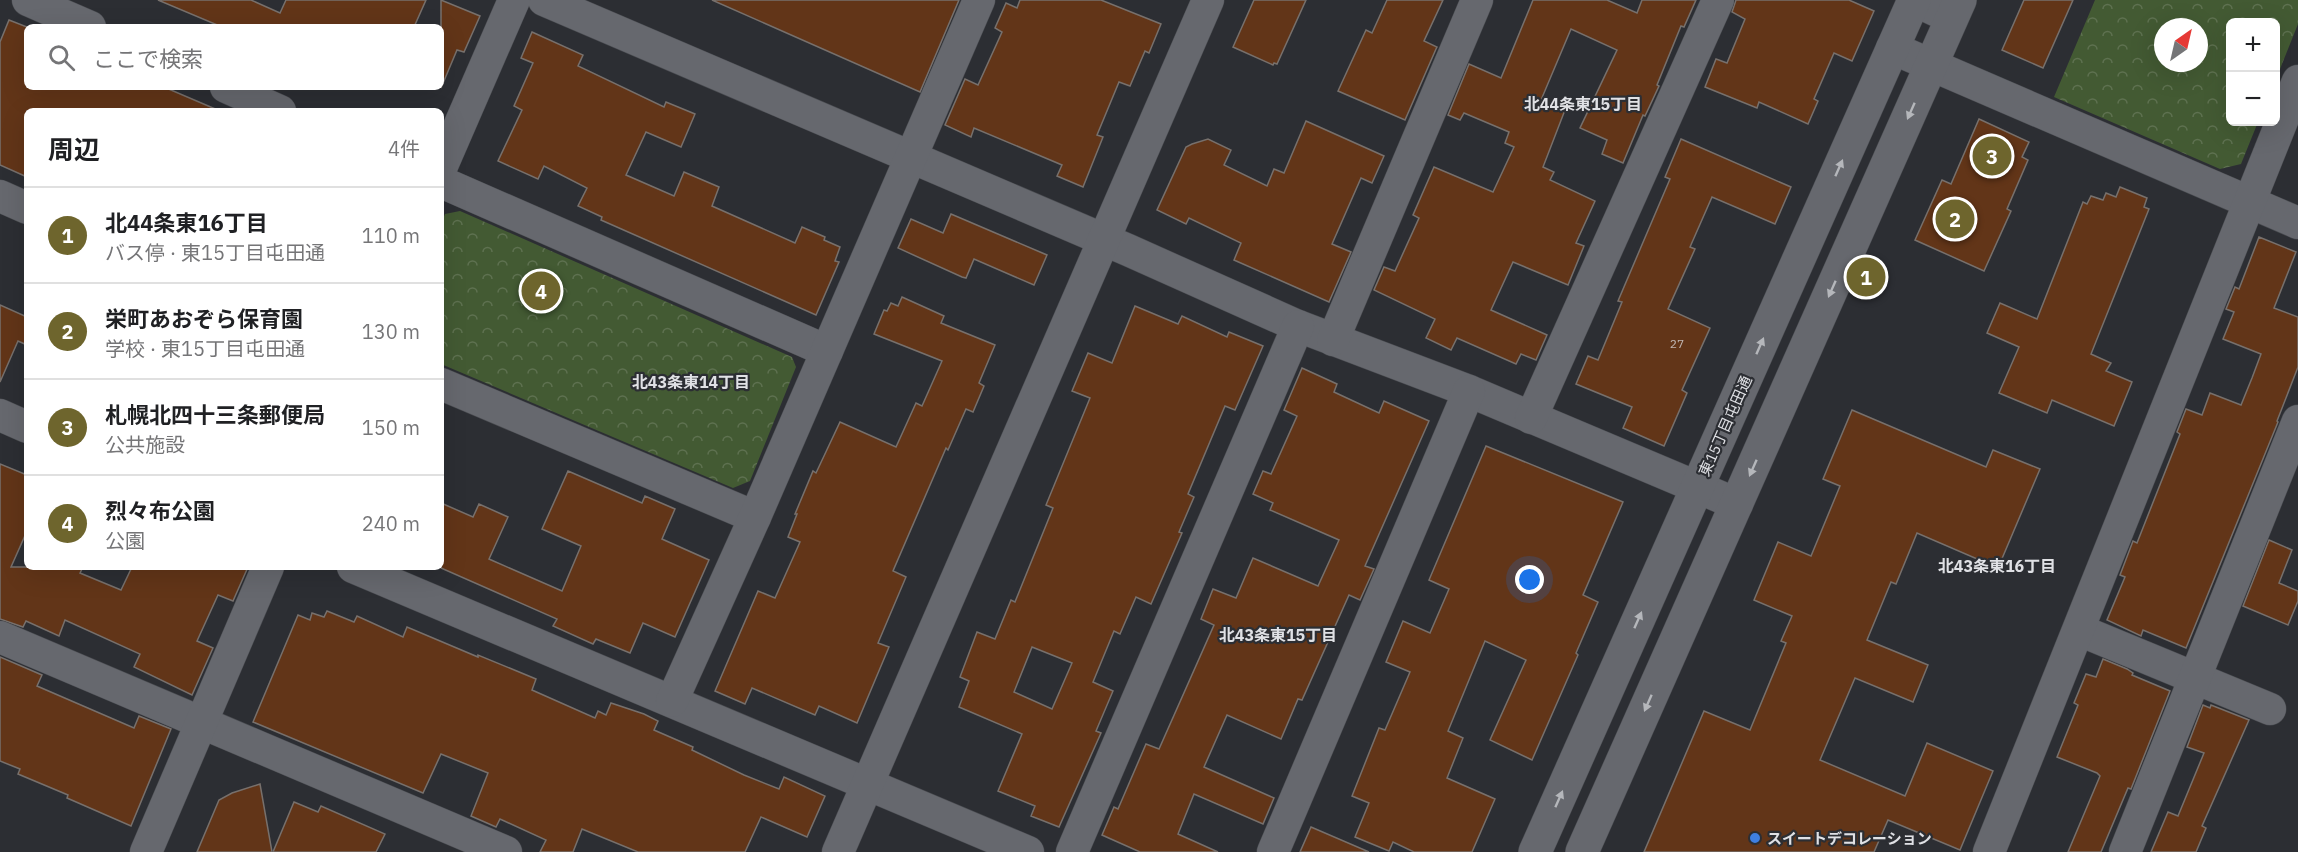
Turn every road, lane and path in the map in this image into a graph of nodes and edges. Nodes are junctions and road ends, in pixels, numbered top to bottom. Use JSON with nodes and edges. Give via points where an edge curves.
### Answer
{"nodes":[{"id":1,"x":28,"y":0,"type":"edge"},
{"id":2,"x":514,"y":0,"type":"edge"},
{"id":3,"x":543,"y":0,"type":"edge"},
{"id":4,"x":979,"y":0,"type":"edge"},
{"id":5,"x":1208,"y":0,"type":"edge"},
{"id":6,"x":1477,"y":0,"type":"edge"},
{"id":7,"x":1718,"y":0,"type":"edge"},
{"id":8,"x":1914,"y":0,"type":"edge"},
{"id":9,"x":1956,"y":9,"type":"edge"},
{"id":10,"x":83,"y":24,"type":"edge"},
{"id":11,"x":1892,"y":48,"type":"junction"},
{"id":12,"x":1931,"y":65,"type":"junction"},
{"id":13,"x":2298,"y":81,"type":"edge"},
{"id":14,"x":233,"y":90,"type":"edge"},
{"id":15,"x":273,"y":108,"type":"edge"},
{"id":16,"x":910,"y":158,"type":"junction"},
{"id":17,"x":444,"y":161,"type":"edge"},
{"id":18,"x":444,"y":183,"type":"edge"},
{"id":19,"x":0,"y":196,"type":"edge"},
{"id":20,"x":2249,"y":202,"type":"junction"},
{"id":21,"x":24,"y":207,"type":"edge"},
{"id":22,"x":2298,"y":223,"type":"edge"},
{"id":23,"x":1102,"y":241,"type":"junction"},
{"id":24,"x":1298,"y":326,"type":"junction"},
{"id":25,"x":1333,"y":340,"type":"junction"},
{"id":26,"x":827,"y":351,"type":"junction"},
{"id":27,"x":444,"y":385,"type":"edge"},
{"id":28,"x":1469,"y":391,"type":"junction"},
{"id":29,"x":0,"y":415,"type":"edge"},
{"id":30,"x":1531,"y":417,"type":"junction"},
{"id":31,"x":2298,"y":422,"type":"edge"},
{"id":32,"x":24,"y":426,"type":"edge"},
{"id":33,"x":1698,"y":486,"type":"junction"},
{"id":34,"x":1737,"y":504,"type":"junction"},
{"id":35,"x":755,"y":517,"type":"junction"},
{"id":36,"x":267,"y":570,"type":"edge"},
{"id":37,"x":360,"y":570,"type":"edge"},
{"id":38,"x":2079,"y":630,"type":"junction"},
{"id":39,"x":0,"y":637,"type":"edge"},
{"id":40,"x":2195,"y":679,"type":"junction"},
{"id":41,"x":672,"y":701,"type":"junction"},
{"id":42,"x":2270,"y":709,"type":"dead end"},
{"id":43,"x":201,"y":723,"type":"junction"},
{"id":44,"x":868,"y":784,"type":"junction"},
{"id":45,"x":146,"y":852,"type":"edge"},
{"id":46,"x":507,"y":852,"type":"edge"},
{"id":47,"x":838,"y":852,"type":"edge"},
{"id":48,"x":1028,"y":852,"type":"edge"},
{"id":49,"x":1072,"y":852,"type":"edge"},
{"id":50,"x":1273,"y":852,"type":"edge"},
{"id":51,"x":1535,"y":852,"type":"edge"},
{"id":52,"x":1582,"y":852,"type":"edge"},
{"id":53,"x":1989,"y":852,"type":"edge"},
{"id":54,"x":2126,"y":852,"type":"edge"}],
"edges":[{"from":1,"to":10,"type":"street"},
{"from":2,"to":17,"type":"street"},
{"from":3,"to":16,"type":"street"},
{"from":4,"to":16,"type":"street"},
{"from":5,"to":23,"type":"street"},
{"from":6,"to":25,"type":"street"},
{"from":7,"to":30,"type":"street"},
{"from":8,"to":9,"type":"street"},
{"from":8,"to":11,"type":"street","name":"東15丁目屯田通"},
{"from":9,"to":12,"type":"street"},
{"from":11,"to":12,"type":"street"},
{"from":33,"to":11,"type":"street","name":"東15丁目屯田通","one_way":true},
{"from":12,"to":20,"type":"street"},
{"from":12,"to":34,"type":"street","one_way":true},
{"from":13,"to":20,"type":"street"},
{"from":14,"to":15,"type":"street"},
{"from":16,"to":23,"type":"street"},
{"from":16,"to":26,"type":"street"},
{"from":18,"to":26,"type":"street"},
{"from":19,"to":21,"type":"street"},
{"from":20,"to":22,"type":"street"},
{"from":20,"to":38,"type":"street"},
{"from":23,"to":24,"type":"street"},
{"from":23,"to":44,"type":"street"},
{"from":24,"to":25,"type":"street"},
{"from":24,"to":49,"type":"street"},
{"from":25,"to":28,"type":"street"},
{"from":26,"to":35,"type":"street"},
{"from":27,"to":35,"type":"street"},
{"from":28,"to":30,"type":"street"},
{"from":28,"to":50,"type":"street"},
{"from":29,"to":32,"type":"street"},
{"from":30,"to":33,"type":"street"},
{"from":31,"to":40,"type":"street"},
{"from":33,"to":34,"type":"street"},
{"from":51,"to":33,"type":"street","name":"東15丁目屯田通","one_way":true},
{"from":34,"to":52,"type":"street","one_way":true},
{"from":35,"to":41,"type":"street"},
{"from":36,"to":43,"type":"street"},
{"from":37,"to":41,"type":"street"},
{"from":38,"to":40,"type":"street"},
{"from":38,"to":53,"type":"street"},
{"from":39,"to":43,"type":"street"},
{"from":40,"to":42,"type":"street"},
{"from":40,"to":54,"type":"street"},
{"from":41,"to":44,"type":"street"},
{"from":43,"to":45,"type":"street"},
{"from":43,"to":46,"type":"street"},
{"from":44,"to":47,"type":"street"},
{"from":44,"to":48,"type":"street"}]}
